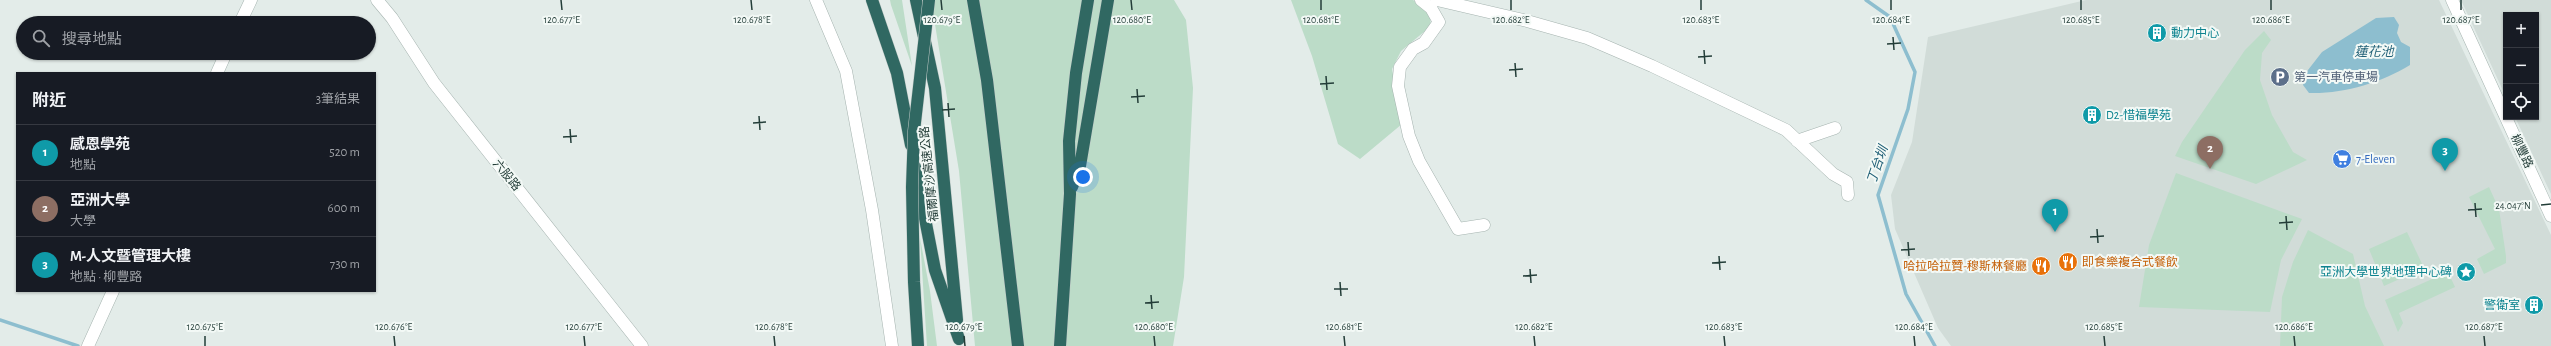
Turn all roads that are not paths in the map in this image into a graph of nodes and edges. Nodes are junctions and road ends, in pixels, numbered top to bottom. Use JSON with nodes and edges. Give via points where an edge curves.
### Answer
{"nodes":[{"id":1,"x":252,"y":0,"type":"edge"},
{"id":2,"x":377,"y":0,"type":"edge"},
{"id":3,"x":816,"y":0,"type":"edge"},
{"id":4,"x":872,"y":0,"type":"edge"},
{"id":5,"x":916,"y":0,"type":"edge"},
{"id":6,"x":929,"y":0,"type":"edge"},
{"id":7,"x":973,"y":0,"type":"edge"},
{"id":8,"x":1088,"y":0,"type":"edge"},
{"id":9,"x":1108,"y":0,"type":"edge"},
{"id":10,"x":1421,"y":0,"type":"edge"},
{"id":11,"x":1437,"y":0,"type":"edge"},
{"id":12,"x":2452,"y":0,"type":"edge"},
{"id":13,"x":244,"y":16,"type":"edge"},
{"id":14,"x":223,"y":60,"type":"edge"},
{"id":15,"x":217,"y":72,"type":"edge"},
{"id":16,"x":1835,"y":128,"type":"dead end"},
{"id":17,"x":1797,"y":141,"type":"junction"},
{"id":18,"x":1070,"y":194,"type":"junction"},
{"id":19,"x":1848,"y":195,"type":"dead end"},
{"id":20,"x":2551,"y":216,"type":"edge"},
{"id":21,"x":1484,"y":225,"type":"dead end"},
{"id":22,"x":113,"y":292,"type":"edge"},
{"id":23,"x":959,"y":343,"type":"edge"},
{"id":24,"x":88,"y":346,"type":"edge"},
{"id":25,"x":642,"y":346,"type":"edge"},
{"id":26,"x":892,"y":346,"type":"edge"},
{"id":27,"x":918,"y":346,"type":"edge"},
{"id":28,"x":1018,"y":346,"type":"edge"},
{"id":29,"x":1060,"y":346,"type":"edge"}],
"edges":[{"from":1,"to":13,"type":"street"},
{"from":2,"to":25,"type":"street","name":"六股路","via":[[392,18],[434,83]]},
{"from":3,"to":26,"type":"street","via":[[846,71],[872,210]]},
{"from":4,"to":23,"type":"highway","via":[[897,74],[935,270]]},
{"from":5,"to":23,"type":"highway","name":"福爾摩沙高速公路","via":[[935,88]]},
{"from":6,"to":27,"type":"highway","bridge":true,"via":[[914,131],[912,187]]},
{"from":7,"to":28,"type":"highway","via":[[987,80]]},
{"from":8,"to":18,"type":"highway","via":[[1069,141]]},
{"from":9,"to":18,"type":"highway","via":[[1080,166]]},
{"from":10,"to":21,"type":"street","via":[[1431,8],[1439,22],[1424,43],[1414,49],[1400,67],[1398,86],[1409,136],[1419,162],[1458,229]]},
{"from":11,"to":17,"type":"street","via":[[1587,38],[1786,130]]},
{"from":12,"to":20,"type":"street","name":"柳豐路"},
{"from":14,"to":15,"type":"street"},
{"from":16,"to":17,"type":"street"},
{"from":17,"to":19,"type":"street","via":[[1833,174],[1847,182]]},
{"from":18,"to":29,"type":"highway"},
{"from":22,"to":24,"type":"street"}]}
